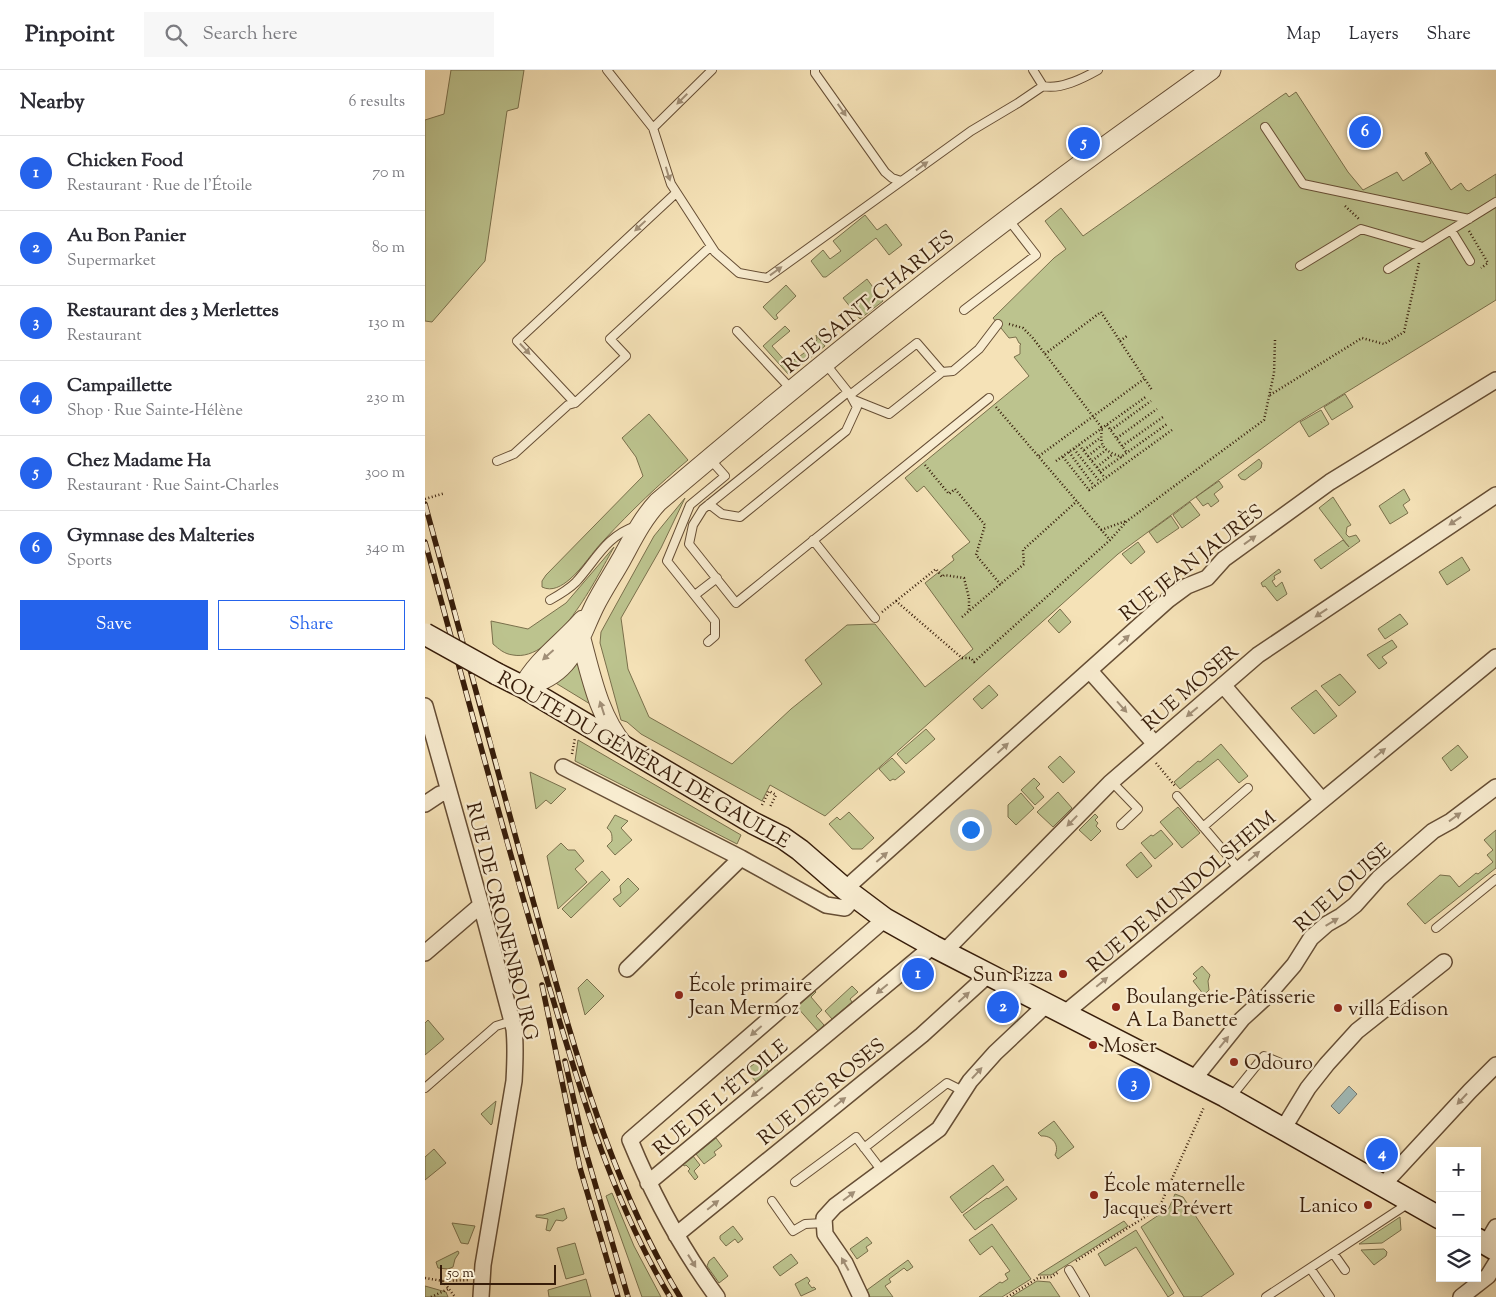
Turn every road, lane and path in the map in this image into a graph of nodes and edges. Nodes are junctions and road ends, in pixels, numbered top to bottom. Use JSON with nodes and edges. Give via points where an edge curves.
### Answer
{"nodes":[{"id":1,"x":607,"y":70,"type":"edge"},
{"id":2,"x":712,"y":70,"type":"edge"},
{"id":3,"x":815,"y":70,"type":"edge"},
{"id":4,"x":1033,"y":70,"type":"edge"},
{"id":5,"x":1098,"y":70,"type":"edge"},
{"id":6,"x":1211,"y":70,"type":"edge"},
{"id":7,"x":1043,"y":86,"type":"junction"},
{"id":8,"x":1265,"y":127,"type":"dead end"},
{"id":9,"x":653,"y":128,"type":"junction"},
{"id":10,"x":901,"y":181,"type":"junction"},
{"id":11,"x":1328,"y":189,"type":"junction"},
{"id":12,"x":676,"y":192,"type":"junction"},
{"id":13,"x":1496,"y":202,"type":"edge"},
{"id":14,"x":1008,"y":219,"type":"junction"},
{"id":15,"x":1466,"y":220,"type":"junction"},
{"id":16,"x":1361,"y":229,"type":"junction"},
{"id":17,"x":1451,"y":230,"type":"junction"},
{"id":18,"x":711,"y":246,"type":"junction"},
{"id":19,"x":1423,"y":247,"type":"junction"},
{"id":20,"x":1470,"y":261,"type":"dead end"},
{"id":21,"x":1300,"y":266,"type":"dead end"},
{"id":22,"x":1481,"y":268,"type":"dead end"},
{"id":23,"x":1388,"y":269,"type":"dead end"},
{"id":24,"x":964,"y":310,"type":"dead end"},
{"id":25,"x":998,"y":324,"type":"joint"},
{"id":26,"x":737,"y":331,"type":"dead end"},
{"id":27,"x":1127,"y":336,"type":"dead end"},
{"id":28,"x":1275,"y":340,"type":"dead end"},
{"id":29,"x":1120,"y":341,"type":"junction"},
{"id":30,"x":1045,"y":354,"type":"junction"},
{"id":31,"x":825,"y":363,"type":"junction"},
{"id":32,"x":942,"y":372,"type":"junction"},
{"id":33,"x":1145,"y":379,"type":"junction"},
{"id":34,"x":1496,"y":380,"type":"edge"},
{"id":35,"x":792,"y":390,"type":"junction"},
{"id":36,"x":1152,"y":390,"type":"dead end"},
{"id":37,"x":1270,"y":395,"type":"junction"},
{"id":38,"x":851,"y":396,"type":"junction"},
{"id":39,"x":1147,"y":396,"type":"dead end"},
{"id":40,"x":989,"y":398,"type":"joint"},
{"id":41,"x":1151,"y":401,"type":"dead end"},
{"id":42,"x":575,"y":403,"type":"junction"},
{"id":43,"x":1157,"y":409,"type":"dead end"},
{"id":44,"x":1093,"y":417,"type":"junction"},
{"id":45,"x":1163,"y":417,"type":"dead end"},
{"id":46,"x":1167,"y":424,"type":"dead end"},
{"id":47,"x":1107,"y":425,"type":"junction"},
{"id":48,"x":1102,"y":428,"type":"junction"},
{"id":49,"x":1111,"y":430,"type":"junction"},
{"id":50,"x":1172,"y":430,"type":"dead end"},
{"id":51,"x":1100,"y":438,"type":"junction"},
{"id":52,"x":1117,"y":438,"type":"junction"},
{"id":53,"x":1079,"y":445,"type":"junction"},
{"id":54,"x":1102,"y":445,"type":"junction"},
{"id":55,"x":1122,"y":446,"type":"junction"},
{"id":56,"x":1074,"y":448,"type":"junction"},
{"id":57,"x":1084,"y":450,"type":"junction"},
{"id":58,"x":1106,"y":450,"type":"junction"},
{"id":59,"x":1069,"y":452,"type":"junction"},
{"id":60,"x":1127,"y":453,"type":"junction"},
{"id":61,"x":1113,"y":454,"type":"junction"},
{"id":62,"x":917,"y":456,"type":"junction"},
{"id":63,"x":1039,"y":456,"type":"junction"},
{"id":64,"x":1088,"y":456,"type":"junction"},
{"id":65,"x":1063,"y":457,"type":"junction"},
{"id":66,"x":1122,"y":457,"type":"junction"},
{"id":67,"x":710,"y":458,"type":"junction"},
{"id":68,"x":497,"y":461,"type":"dead end"},
{"id":69,"x":1056,"y":461,"type":"dead end"},
{"id":70,"x":1092,"y":462,"type":"junction"},
{"id":71,"x":1097,"y":467,"type":"junction"},
{"id":72,"x":1101,"y":472,"type":"junction"},
{"id":73,"x":1105,"y":478,"type":"junction"},
{"id":74,"x":1100,"y":482,"type":"junction"},
{"id":75,"x":1094,"y":486,"type":"junction"},
{"id":76,"x":445,"y":493,"type":"dead end"},
{"id":77,"x":1496,"y":495,"type":"edge"},
{"id":78,"x":425,"y":499,"type":"edge"},
{"id":79,"x":1077,"y":501,"type":"junction"},
{"id":80,"x":709,"y":504,"type":"junction"},
{"id":81,"x":1127,"y":521,"type":"junction"},
{"id":82,"x":641,"y":524,"type":"junction"},
{"id":83,"x":1101,"y":530,"type":"junction"},
{"id":84,"x":813,"y":540,"type":"junction"},
{"id":85,"x":1110,"y":540,"type":"junction"},
{"id":86,"x":717,"y":578,"type":"junction"},
{"id":87,"x":1001,"y":585,"type":"junction"},
{"id":88,"x":695,"y":595,"type":"junction"},
{"id":89,"x":550,"y":600,"type":"dead end"},
{"id":90,"x":896,"y":600,"type":"junction"},
{"id":91,"x":594,"y":607,"type":"junction"},
{"id":92,"x":969,"y":611,"type":"junction"},
{"id":93,"x":962,"y":617,"type":"dead end"},
{"id":94,"x":875,"y":618,"type":"joint"},
{"id":95,"x":425,"y":634,"type":"edge"},
{"id":96,"x":581,"y":639,"type":"junction"},
{"id":97,"x":708,"y":642,"type":"dead end"},
{"id":98,"x":1496,"y":657,"type":"edge"},
{"id":99,"x":1090,"y":671,"type":"junction"},
{"id":100,"x":1223,"y":686,"type":"junction"},
{"id":101,"x":523,"y":687,"type":"junction"},
{"id":102,"x":425,"y":706,"type":"edge"},
{"id":103,"x":576,"y":733,"type":"dead end"},
{"id":104,"x":1155,"y":744,"type":"junction"},
{"id":105,"x":627,"y":749,"type":"junction"},
{"id":106,"x":1141,"y":756,"type":"junction"},
{"id":107,"x":566,"y":769,"type":"joint"},
{"id":108,"x":1111,"y":781,"type":"junction"},
{"id":109,"x":1496,"y":787,"type":"edge"},
{"id":110,"x":1248,"y":788,"type":"dead end"},
{"id":111,"x":449,"y":792,"type":"junction"},
{"id":112,"x":1177,"y":796,"type":"joint"},
{"id":113,"x":1322,"y":800,"type":"junction"},
{"id":114,"x":425,"y":804,"type":"edge"},
{"id":115,"x":762,"y":805,"type":"dead end"},
{"id":116,"x":770,"y":807,"type":"dead end"},
{"id":117,"x":1121,"y":825,"type":"dead end"},
{"id":118,"x":1203,"y":827,"type":"junction"},
{"id":119,"x":741,"y":858,"type":"junction"},
{"id":120,"x":1239,"y":869,"type":"junction"},
{"id":121,"x":1496,"y":880,"type":"edge"},
{"id":122,"x":850,"y":893,"type":"junction"},
{"id":123,"x":481,"y":904,"type":"junction"},
{"id":124,"x":885,"y":919,"type":"junction"},
{"id":125,"x":1436,"y":928,"type":"dead end"},
{"id":126,"x":939,"y":949,"type":"junction"},
{"id":127,"x":425,"y":953,"type":"edge"},
{"id":128,"x":1444,"y":962,"type":"dead end"},
{"id":129,"x":627,"y":969,"type":"dead end"},
{"id":130,"x":989,"y":974,"type":"junction"},
{"id":131,"x":1056,"y":1009,"type":"junction"},
{"id":132,"x":512,"y":1022,"type":"junction"},
{"id":133,"x":1281,"y":1063,"type":"dead end"},
{"id":134,"x":1496,"y":1065,"type":"edge"},
{"id":135,"x":1193,"y":1080,"type":"junction"},
{"id":136,"x":425,"y":1088,"type":"edge"},
{"id":137,"x":963,"y":1091,"type":"junction"},
{"id":138,"x":1221,"y":1094,"type":"junction"},
{"id":139,"x":1283,"y":1130,"type":"junction"},
{"id":140,"x":864,"y":1148,"type":"junction"},
{"id":141,"x":882,"y":1171,"type":"junction"},
{"id":142,"x":795,"y":1182,"type":"dead end"},
{"id":143,"x":648,"y":1183,"type":"junction"},
{"id":144,"x":1382,"y":1186,"type":"junction"},
{"id":145,"x":771,"y":1201,"type":"dead end"},
{"id":146,"x":1410,"y":1202,"type":"junction"},
{"id":147,"x":1436,"y":1216,"type":"edge"},
{"id":148,"x":825,"y":1223,"type":"junction"},
{"id":149,"x":675,"y":1235,"type":"junction"},
{"id":150,"x":1333,"y":1253,"type":"junction"},
{"id":151,"x":1075,"y":1262,"type":"dead end"},
{"id":152,"x":1496,"y":1264,"type":"edge"},
{"id":153,"x":1310,"y":1268,"type":"junction"},
{"id":154,"x":1069,"y":1270,"type":"dead end"},
{"id":155,"x":1345,"y":1270,"type":"dead end"},
{"id":156,"x":1059,"y":1272,"type":"dead end"},
{"id":157,"x":425,"y":1278,"type":"edge"},
{"id":158,"x":482,"y":1279,"type":"junction"},
{"id":159,"x":443,"y":1281,"type":"junction"},
{"id":160,"x":449,"y":1288,"type":"junction"},
{"id":161,"x":431,"y":1297,"type":"edge"},
{"id":162,"x":455,"y":1297,"type":"edge"},
{"id":163,"x":481,"y":1297,"type":"edge"},
{"id":164,"x":717,"y":1297,"type":"edge"},
{"id":165,"x":861,"y":1297,"type":"edge"},
{"id":166,"x":1007,"y":1297,"type":"edge"},
{"id":167,"x":1085,"y":1297,"type":"edge"},
{"id":168,"x":1266,"y":1297,"type":"edge"},
{"id":169,"x":1330,"y":1297,"type":"edge"},
{"id":170,"x":1461,"y":1297,"type":"edge"}],
"edges":[{"from":1,"to":9,"type":"lane"},
{"from":2,"to":9,"type":"lane","one_way":true},
{"from":3,"to":10,"type":"lane","one_way":true,"via":[[885,172]]},
{"from":4,"to":7,"type":"lane"},
{"from":5,"to":7,"type":"lane","via":[[1052,88]]},
{"from":6,"to":14,"type":"street","name":"RUE SAINT-CHARLES"},
{"from":10,"to":7,"type":"lane","one_way":true,"via":[[971,131]]},
{"from":8,"to":11,"type":"lane","via":[[1303,184]]},
{"from":9,"to":12,"type":"lane","one_way":true},
{"from":18,"to":10,"type":"lane","one_way":true,"via":[[739,273],[767,278]]},
{"from":11,"to":15,"type":"lane"},
{"from":11,"to":16,"type":"path","via":[[1361,221]]},
{"from":12,"to":18,"type":"lane"},
{"from":12,"to":42,"type":"lane","one_way":true,"via":[[517,340]]},
{"from":13,"to":15,"type":"lane"},
{"from":14,"to":24,"type":"lane","via":[[1036,255]]},
{"from":14,"to":31,"type":"street","name":"RUE SAINT-CHARLES"},
{"from":15,"to":17,"type":"lane"},
{"from":15,"to":22,"type":"path","via":[[1488,263]]},
{"from":16,"to":19,"type":"lane"},
{"from":16,"to":21,"type":"lane"},
{"from":17,"to":19,"type":"lane"},
{"from":17,"to":20,"type":"lane"},
{"from":18,"to":42,"type":"lane","via":[[610,339],[626,356]]},
{"from":19,"to":23,"type":"lane"},
{"from":19,"to":37,"type":"path","via":[[1404,332],[1384,344],[1362,338]]},
{"from":25,"to":30,"type":"path","via":[[1023,328]]},
{"from":25,"to":32,"type":"lane","via":[[979,349],[953,371]]},
{"from":26,"to":35,"type":"lane"},
{"from":27,"to":29,"type":"path"},
{"from":28,"to":37,"type":"path"},
{"from":29,"to":30,"type":"path","via":[[1101,312]]},
{"from":29,"to":33,"type":"path"},
{"from":30,"to":44,"type":"path"},
{"from":31,"to":35,"type":"street","name":"RUE SAINT-CHARLES"},
{"from":31,"to":38,"type":"lane"},
{"from":32,"to":38,"type":"lane","via":[[889,414]]},
{"from":32,"to":38,"type":"lane","via":[[917,343]]},
{"from":33,"to":36,"type":"path"},
{"from":33,"to":44,"type":"path"},
{"from":99,"to":34,"type":"street","name":"RUE JEAN JAURÈS","one_way":true,"via":[[1168,600],[1187,586],[1207,578],[1224,559],[1329,482]]},
{"from":35,"to":67,"type":"street","name":"RUE SAINT-CHARLES"},
{"from":37,"to":81,"type":"path","via":[[1264,420]]},
{"from":38,"to":80,"type":"lane"},
{"from":38,"to":80,"type":"lane","via":[[857,408],[846,431],[740,517],[723,514]]},
{"from":39,"to":47,"type":"path"},
{"from":40,"to":62,"type":"lane"},
{"from":40,"to":63,"type":"path"},
{"from":41,"to":49,"type":"path"},
{"from":42,"to":68,"type":"lane","via":[[568,405],[514,454]]},
{"from":43,"to":52,"type":"path"},
{"from":44,"to":48,"type":"path"},
{"from":44,"to":63,"type":"path"},
{"from":45,"to":55,"type":"path"},
{"from":46,"to":60,"type":"path"},
{"from":47,"to":48,"type":"path"},
{"from":47,"to":49,"type":"path"},
{"from":48,"to":51,"type":"path"},
{"from":48,"to":53,"type":"path"},
{"from":49,"to":52,"type":"path"},
{"from":50,"to":73,"type":"path"},
{"from":51,"to":54,"type":"path"},
{"from":51,"to":57,"type":"path"},
{"from":52,"to":55,"type":"path"},
{"from":53,"to":56,"type":"path"},
{"from":53,"to":57,"type":"path"},
{"from":54,"to":58,"type":"path"},
{"from":54,"to":64,"type":"path"},
{"from":55,"to":60,"type":"path"},
{"from":56,"to":59,"type":"path"},
{"from":56,"to":74,"type":"path"},
{"from":57,"to":64,"type":"path"},
{"from":58,"to":61,"type":"path"},
{"from":58,"to":70,"type":"path"},
{"from":59,"to":65,"type":"path"},
{"from":59,"to":75,"type":"path"},
{"from":60,"to":66,"type":"path"},
{"from":61,"to":66,"type":"path"},
{"from":61,"to":71,"type":"path"},
{"from":62,"to":84,"type":"lane"},
{"from":62,"to":87,"type":"path","via":[[949,494],[955,489],[985,525],[976,555]]},
{"from":63,"to":79,"type":"path"},
{"from":64,"to":70,"type":"path"},
{"from":65,"to":69,"type":"path"},
{"from":65,"to":75,"type":"path","via":[[1089,490]]},
{"from":66,"to":72,"type":"path"},
{"from":67,"to":82,"type":"street","name":"RUE SAINT-CHARLES","via":[[658,502]]},
{"from":67,"to":88,"type":"lane","via":[[725,476],[690,505],[667,561]]},
{"from":70,"to":71,"type":"path"},
{"from":71,"to":72,"type":"path"},
{"from":72,"to":73,"type":"path"},
{"from":73,"to":74,"type":"path"},
{"from":74,"to":75,"type":"path"},
{"from":76,"to":78,"type":"path"},
{"from":77,"to":100,"type":"street","name":"RUE MOSER","one_way":true,"via":[[1258,655]]},
{"from":79,"to":83,"type":"path"},
{"from":79,"to":87,"type":"path","via":[[1023,550],[1024,564]]},
{"from":80,"to":86,"type":"lane","via":[[693,525],[689,544]]},
{"from":81,"to":83,"type":"path"},
{"from":81,"to":85,"type":"path"},
{"from":82,"to":89,"type":"lane","via":[[622,531],[574,584]]},
{"from":82,"to":91,"type":"street","name":"RUE SAINT-CHARLES"},
{"from":83,"to":85,"type":"path"},
{"from":84,"to":86,"type":"lane","via":[[736,602]]},
{"from":84,"to":94,"type":"lane"},
{"from":85,"to":90,"type":"path","via":[[974,662],[971,658],[962,658]]},
{"from":86,"to":88,"type":"lane"},
{"from":87,"to":92,"type":"path"},
{"from":88,"to":97,"type":"lane","via":[[715,621],[715,636]]},
{"from":90,"to":92,"type":"path","via":[[936,568],[942,577],[964,578]]},
{"from":90,"to":94,"type":"path"},
{"from":91,"to":96,"type":"street","name":"RUE SAINT-CHARLES"},
{"from":91,"to":101,"type":"street","name":"RUE SAINT-CHARLES","one_way":true,"via":[[542,661]]},
{"from":92,"to":93,"type":"path"},
{"from":95,"to":101,"type":"main road","name":"ROUTE DU GÉNÉRAL DE GAULLE","bridge":true},
{"from":96,"to":101,"type":"street","name":"RUE SAINT-CHARLES","via":[[555,673]]},
{"from":105,"to":96,"type":"street","one_way":true,"via":[[603,714]]},
{"from":113,"to":98,"type":"street","name":"RUE DE MUNDOLSHEIM","one_way":true},
{"from":99,"to":104,"type":"street","one_way":true},
{"from":122,"to":99,"type":"street","name":"RUE JEAN JAURÈS","one_way":true},
{"from":100,"to":104,"type":"street","name":"RUE MOSER","one_way":true},
{"from":100,"to":113,"type":"street"},
{"from":101,"to":105,"type":"main road","name":"ROUTE DU GÉNÉRAL DE GAULLE"},
{"from":102,"to":111,"type":"street","name":"RUE DE CRONENBOURG"},
{"from":103,"to":107,"type":"path"},
{"from":104,"to":106,"type":"street","name":"RUE MOSER"},
{"from":105,"to":122,"type":"main road","name":"ROUTE DU GÉNÉRAL DE GAULLE","via":[[783,838]]},
{"from":106,"to":108,"type":"street","name":"RUE MOSER"},
{"from":106,"to":112,"type":"path","via":[[1147,763],[1153,759],[1179,791]]},
{"from":107,"to":119,"type":"street","name":"ROUTE DU GÉNÉRAL DE GAULLE"},
{"from":108,"to":117,"type":"lane","via":[[1138,809]]},
{"from":108,"to":126,"type":"street","name":"RUE MOSER","one_way":true},
{"from":135,"to":109,"type":"street","name":"RUE LOUISE","one_way":true,"via":[[1242,1019],[1294,966],[1311,938],[1355,905],[1379,878],[1433,831]]},
{"from":110,"to":118,"type":"lane"},
{"from":111,"to":114,"type":"street"},
{"from":111,"to":123,"type":"street","name":"RUE DE CRONENBOURG"},
{"from":112,"to":118,"type":"lane"},
{"from":120,"to":113,"type":"street","name":"RUE DE MUNDOLSHEIM","one_way":true},
{"from":115,"to":116,"type":"path","via":[[769,791],[776,794]]},
{"from":118,"to":120,"type":"lane"},
{"from":119,"to":122,"type":"street","name":"ROUTE DU GÉNÉRAL DE GAULLE","via":[[826,905],[845,908]]},
{"from":119,"to":129,"type":"street"},
{"from":131,"to":120,"type":"street","name":"RUE DE MUNDOLSHEIM","one_way":true},
{"from":121,"to":125,"type":"lane"},
{"from":122,"to":124,"type":"main road","name":"ROUTE DU GÉNÉRAL DE GAULLE"},
{"from":123,"to":127,"type":"street"},
{"from":123,"to":132,"type":"street","name":"RUE DE CRONENBOURG"},
{"from":124,"to":126,"type":"main road","name":"ROUTE DU GÉNÉRAL DE GAULLE"},
{"from":124,"to":143,"type":"street","one_way":true,"via":[[630,1140]]},
{"from":126,"to":130,"type":"main road","name":"ROUTE DU GÉNÉRAL DE GAULLE"},
{"from":126,"to":143,"type":"street","name":"RUE DE L'ÉTOILE","one_way":true},
{"from":128,"to":139,"type":"street","via":[[1357,1031],[1308,1088]]},
{"from":130,"to":131,"type":"main road","name":"ROUTE DU GÉNÉRAL DE GAULLE"},
{"from":149,"to":130,"type":"street","name":"RUE DES ROSES","one_way":true,"via":[[922,1035]]},
{"from":131,"to":135,"type":"main road","name":"ROUTE DU GÉNÉRAL DE GAULLE"},
{"from":137,"to":131,"type":"street","name":"RUE DE MUNDOLSHEIM","one_way":true,"via":[[995,1053]]},
{"from":132,"to":136,"type":"lane","via":[[496,1026]]},
{"from":132,"to":158,"type":"street","name":"RUE DE CRONENBOURG","via":[[516,1050],[514,1081]]},
{"from":133,"to":138,"type":"lane","via":[[1264,1056]]},
{"from":134,"to":144,"type":"street","one_way":true},
{"from":135,"to":138,"type":"main road","name":"ROUTE DU GÉNÉRAL DE GAULLE"},
{"from":137,"to":140,"type":"lane","via":[[947,1083]]},
{"from":137,"to":141,"type":"street","name":"RUE DE MUNDOLSHEIM","via":[[939,1129]]},
{"from":138,"to":139,"type":"main road","name":"ROUTE DU GÉNÉRAL DE GAULLE"},
{"from":138,"to":151,"type":"path","via":[[1159,1208]]},
{"from":139,"to":144,"type":"main road","name":"ROUTE DU GÉNÉRAL DE GAULLE"},
{"from":140,"to":141,"type":"lane"},
{"from":140,"to":142,"type":"lane","via":[[856,1137]]},
{"from":148,"to":141,"type":"street","name":"RUE DE MUNDOLSHEIM","one_way":true,"via":[[824,1218],[835,1206]]},
{"from":143,"to":149,"type":"street"},
{"from":144,"to":146,"type":"main road","name":"ROUTE DU GÉNÉRAL DE GAULLE"},
{"from":145,"to":148,"type":"lane","via":[[793,1231],[805,1224]]},
{"from":146,"to":147,"type":"main road","name":"ROUTE DU GÉNÉRAL DE GAULLE"},
{"from":146,"to":150,"type":"lane"},
{"from":165,"to":148,"type":"street","one_way":true,"via":[[845,1263],[825,1234]]},
{"from":149,"to":164,"type":"street","one_way":true},
{"from":150,"to":153,"type":"lane"},
{"from":150,"to":155,"type":"lane"},
{"from":152,"to":170,"type":"street","via":[[1488,1276]]},
{"from":153,"to":168,"type":"lane"},
{"from":153,"to":169,"type":"lane"},
{"from":154,"to":167,"type":"lane"},
{"from":156,"to":166,"type":"path","via":[[1051,1277],[1038,1278]]},
{"from":157,"to":159,"type":"path"},
{"from":158,"to":159,"type":"path"},
{"from":158,"to":163,"type":"street","name":"RUE DE CRONENBOURG"},
{"from":159,"to":160,"type":"path"},
{"from":160,"to":161,"type":"path"},
{"from":160,"to":162,"type":"path"}]}
